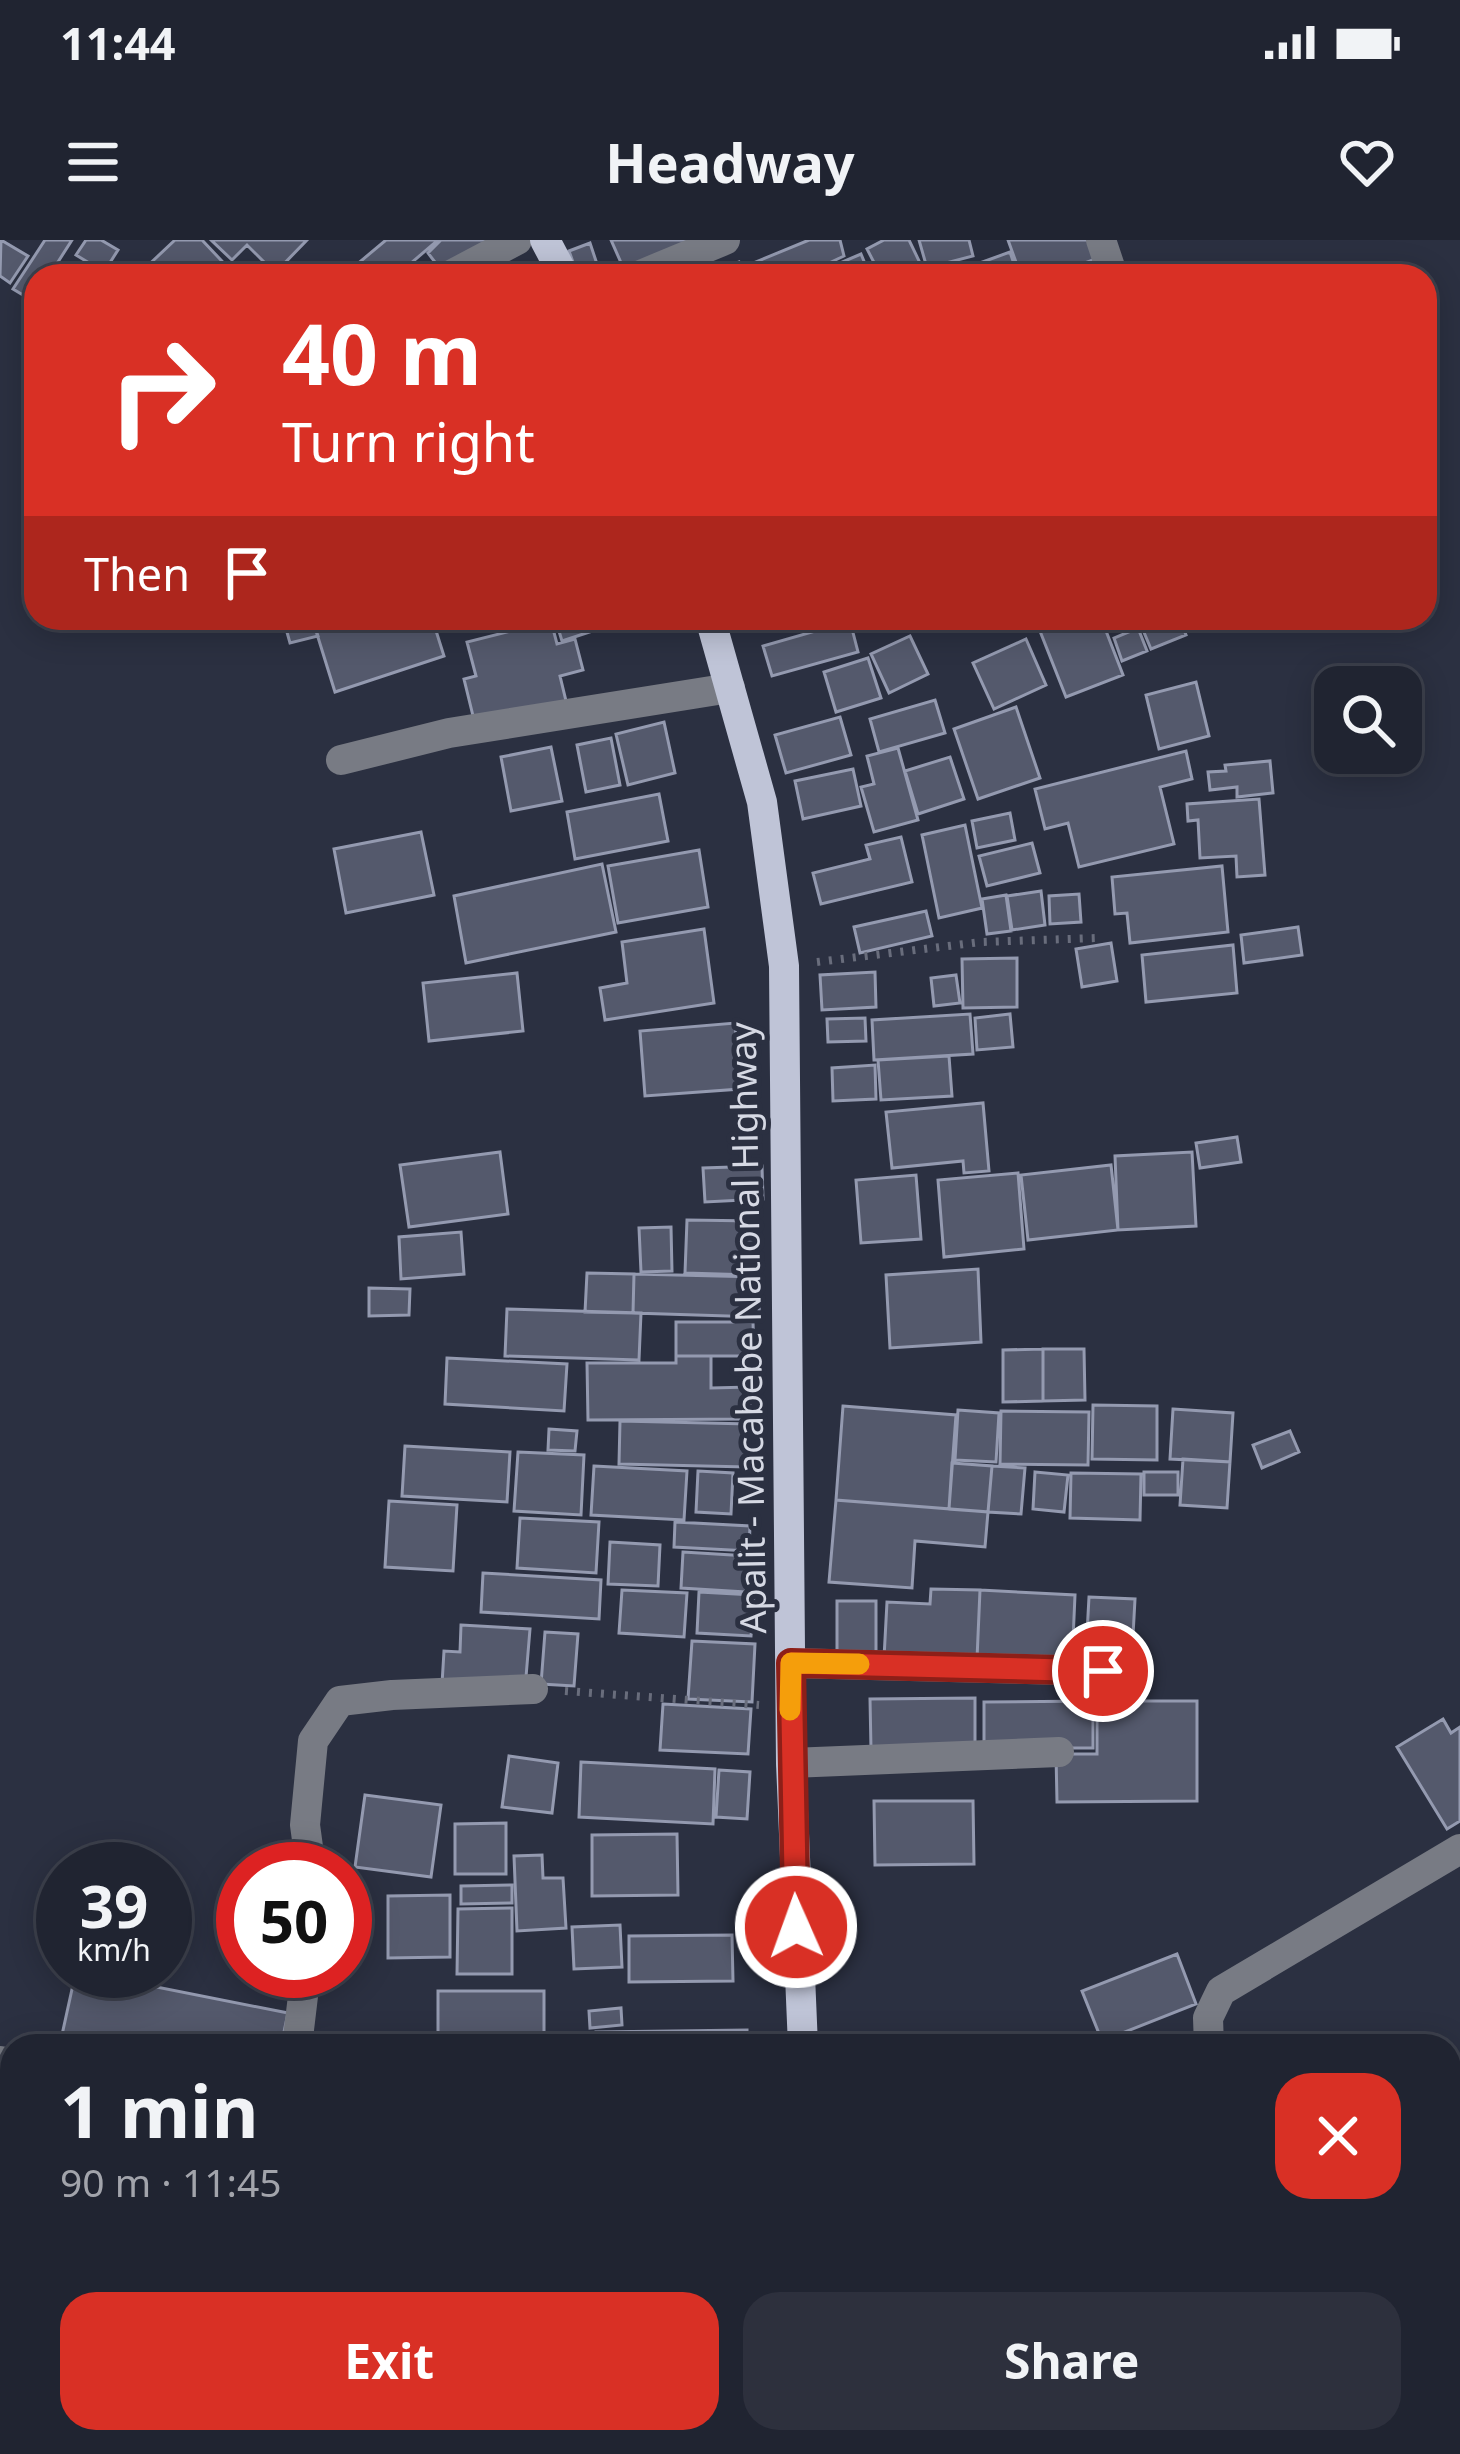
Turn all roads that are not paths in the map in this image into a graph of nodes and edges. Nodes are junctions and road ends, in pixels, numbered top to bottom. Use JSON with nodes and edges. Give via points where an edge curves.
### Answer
{"nodes":[{"id":1,"x":517,"y":240,"type":"edge"},
{"id":2,"x":725,"y":240,"type":"edge"},
{"id":3,"x":472,"y":264,"type":"edge"},
{"id":4,"x":667,"y":264,"type":"edge"},
{"id":5,"x":713,"y":630,"type":"edge"},
{"id":6,"x":730,"y":688,"type":"junction"},
{"id":7,"x":341,"y":760,"type":"dead end"},
{"id":8,"x":791,"y":1663,"type":"junction"},
{"id":9,"x":1103,"y":1671,"type":"dead end"},
{"id":10,"x":533,"y":1689,"type":"road end"},
{"id":11,"x":1059,"y":1752,"type":"dead end"},
{"id":12,"x":791,"y":1763,"type":"junction"},
{"id":13,"x":307,"y":1842,"type":"edge"},
{"id":14,"x":1460,"y":1850,"type":"edge"},
{"id":15,"x":303,"y":1998,"type":"edge"},
{"id":16,"x":298,"y":2034,"type":"edge"},
{"id":17,"x":802,"y":2034,"type":"edge"},
{"id":18,"x":1208,"y":2034,"type":"edge"}],
"edges":[{"from":1,"to":3,"type":"street"},
{"from":2,"to":4,"type":"street"},
{"from":5,"to":6,"type":"main road","name":"Apalit - Macabebe National Highway"},
{"from":6,"to":7,"type":"street","via":[[449,733]]},
{"from":6,"to":8,"type":"main road","name":"Apalit - Macabebe National Highway","via":[[762,802],[784,966]]},
{"from":8,"to":9,"type":"street"},
{"from":8,"to":12,"type":"main road","name":"Apalit - Macabebe National Highway"},
{"from":10,"to":13,"type":"street","via":[[340,1701],[313,1741]]},
{"from":11,"to":12,"type":"street"},
{"from":12,"to":17,"type":"main road","name":"Apalit - Macabebe National Highway"},
{"from":14,"to":18,"type":"street","via":[[1221,1991]]},
{"from":15,"to":16,"type":"street"}]}
